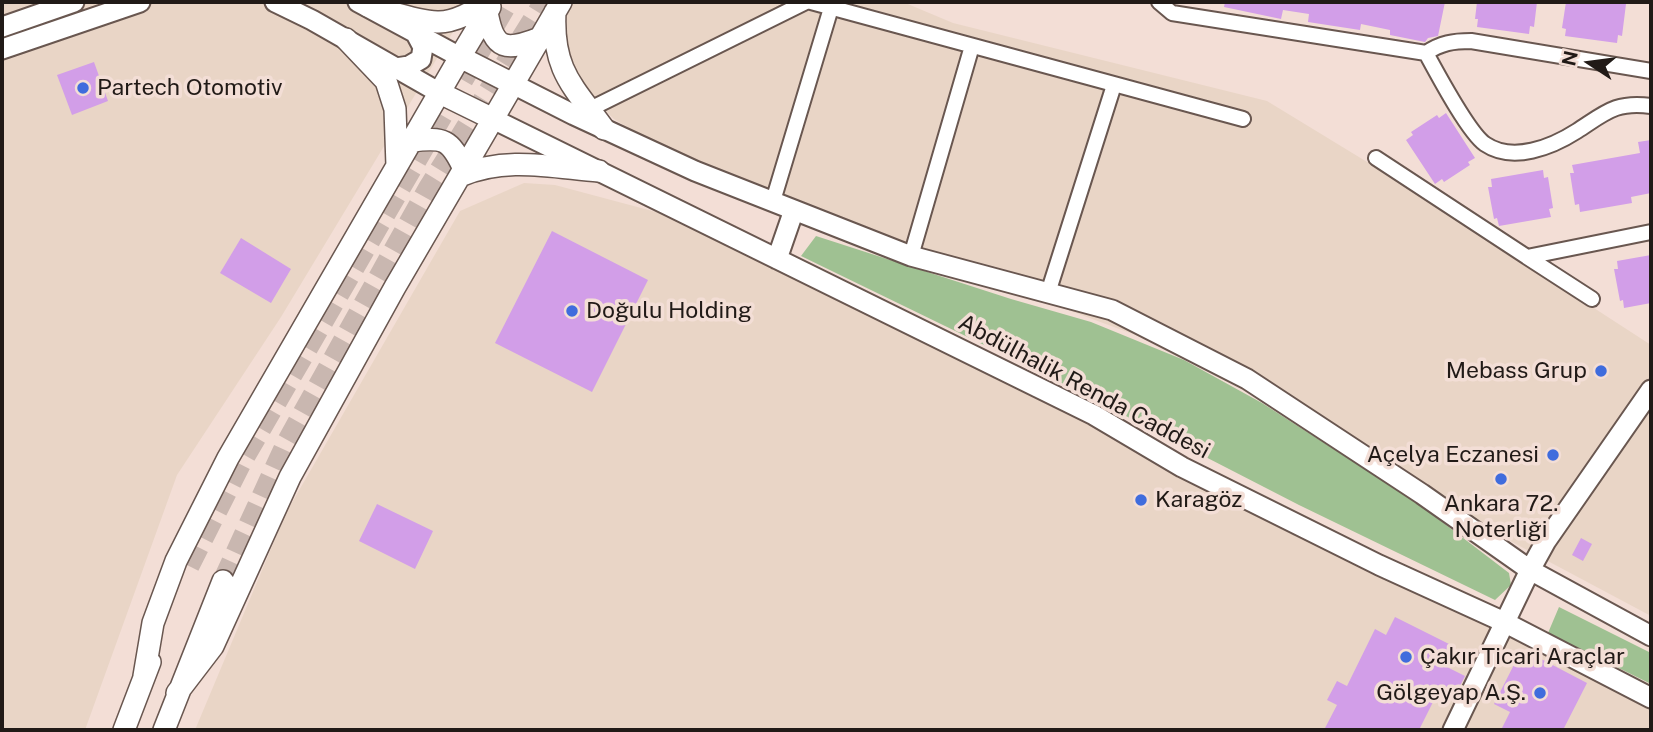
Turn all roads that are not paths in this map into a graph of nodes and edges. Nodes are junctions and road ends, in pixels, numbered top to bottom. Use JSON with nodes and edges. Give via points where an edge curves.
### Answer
{"nodes":[{"id":1,"x":74,"y":2,"type":"edge"},
{"id":2,"x":140,"y":2,"type":"edge"},
{"id":3,"x":275,"y":2,"type":"edge"},
{"id":4,"x":808,"y":2,"type":"edge"},
{"id":5,"x":1159,"y":2,"type":"edge"},
{"id":6,"x":363,"y":4,"type":"edge"},
{"id":7,"x":489,"y":5,"type":"edge"},
{"id":8,"x":558,"y":7,"type":"edge"},
{"id":9,"x":831,"y":8,"type":"junction"},
{"id":10,"x":2,"y":27,"type":"edge"},
{"id":11,"x":415,"y":32,"type":"junction"},
{"id":12,"x":540,"y":38,"type":"junction"},
{"id":13,"x":346,"y":39,"type":"junction"},
{"id":14,"x":972,"y":46,"type":"junction"},
{"id":15,"x":2,"y":49,"type":"edge"},
{"id":16,"x":1426,"y":53,"type":"junction"},
{"id":17,"x":460,"y":57,"type":"junction"},
{"id":18,"x":396,"y":68,"type":"junction"},
{"id":19,"x":1651,"y":71,"type":"edge"},
{"id":20,"x":513,"y":84,"type":"junction"},
{"id":21,"x":1114,"y":85,"type":"junction"},
{"id":22,"x":440,"y":93,"type":"junction"},
{"id":23,"x":1651,"y":106,"type":"edge"},
{"id":24,"x":588,"y":110,"type":"junction"},
{"id":25,"x":493,"y":119,"type":"junction"},
{"id":26,"x":1243,"y":119,"type":"dead end"},
{"id":27,"x":604,"y":129,"type":"junction"},
{"id":28,"x":412,"y":141,"type":"junction"},
{"id":29,"x":1376,"y":158,"type":"dead end"},
{"id":30,"x":397,"y":166,"type":"junction"},
{"id":31,"x":599,"y":171,"type":"junction"},
{"id":32,"x":462,"y":172,"type":"junction"},
{"id":33,"x":774,"y":201,"type":"junction"},
{"id":34,"x":794,"y":210,"type":"junction"},
{"id":35,"x":1651,"y":232,"type":"edge"},
{"id":36,"x":911,"y":256,"type":"junction"},
{"id":37,"x":1527,"y":257,"type":"junction"},
{"id":38,"x":777,"y":259,"type":"junction"},
{"id":39,"x":1048,"y":293,"type":"junction"},
{"id":40,"x":1592,"y":299,"type":"dead end"},
{"id":41,"x":1651,"y":390,"type":"edge"},
{"id":42,"x":189,"y":566,"type":"tunnel mouth"},
{"id":43,"x":1530,"y":570,"type":"junction"},
{"id":44,"x":222,"y":581,"type":"tunnel mouth"},
{"id":45,"x":1504,"y":622,"type":"junction"},
{"id":46,"x":1651,"y":636,"type":"edge"},
{"id":47,"x":144,"y":676,"type":"junction"},
{"id":48,"x":177,"y":693,"type":"junction"},
{"id":49,"x":1651,"y":698,"type":"edge"},
{"id":50,"x":124,"y":730,"type":"edge"},
{"id":51,"x":164,"y":730,"type":"edge"},
{"id":52,"x":1453,"y":730,"type":"edge"}],
"edges":[{"from":1,"to":10,"type":"main road"},
{"from":2,"to":15,"type":"main road"},
{"from":3,"to":13,"type":"main road"},
{"from":4,"to":9,"type":"street"},
{"from":4,"to":24,"type":"street"},
{"from":5,"to":16,"type":"street","via":[[1172,13]]},
{"from":6,"to":7,"type":"main road","via":[[438,22]]},
{"from":6,"to":11,"type":"main road"},
{"from":7,"to":12,"type":"main road","via":[[490,31],[496,40],[507,47]]},
{"from":7,"to":17,"type":"main road"},
{"from":8,"to":12,"type":"main road"},
{"from":8,"to":24,"type":"main road","via":[[557,54]]},
{"from":9,"to":14,"type":"street"},
{"from":9,"to":33,"type":"street"},
{"from":11,"to":17,"type":"main road"},
{"from":11,"to":18,"type":"main road","via":[[423,47],[421,59]]},
{"from":12,"to":20,"type":"main road"},
{"from":13,"to":18,"type":"main road"},
{"from":13,"to":30,"type":"main road","via":[[386,81],[395,109]]},
{"from":14,"to":21,"type":"street"},
{"from":14,"to":36,"type":"street"},
{"from":16,"to":19,"type":"street","via":[[1439,44],[1471,41]]},
{"from":16,"to":23,"type":"street","via":[[1484,143],[1509,152],[1551,146],[1618,106]]},
{"from":17,"to":20,"type":"main road"},
{"from":17,"to":22,"type":"main road"},
{"from":18,"to":22,"type":"main road"},
{"from":20,"to":25,"type":"main road"},
{"from":20,"to":27,"type":"main road"},
{"from":21,"to":26,"type":"street"},
{"from":21,"to":39,"type":"street"},
{"from":22,"to":25,"type":"main road"},
{"from":22,"to":28,"type":"main road"},
{"from":24,"to":27,"type":"main road"},
{"from":25,"to":31,"type":"main road","name":"Abdülhalik Renda Caddesi"},
{"from":25,"to":32,"type":"main road"},
{"from":27,"to":33,"type":"main road"},
{"from":28,"to":30,"type":"main road"},
{"from":28,"to":32,"type":"main road","via":[[438,138],[446,142],[456,151]]},
{"from":29,"to":37,"type":"street"},
{"from":30,"to":47,"type":"main road","via":[[228,458],[182,549],[153,623]]},
{"from":31,"to":32,"type":"main road","via":[[517,162]]},
{"from":31,"to":38,"type":"main road","name":"Abdülhalik Renda Caddesi"},
{"from":32,"to":48,"type":"main road","via":[[290,477],[214,646]]},
{"from":33,"to":34,"type":"main road"},
{"from":34,"to":36,"type":"main road"},
{"from":34,"to":38,"type":"main road"},
{"from":35,"to":37,"type":"street"},
{"from":36,"to":39,"type":"main road"},
{"from":37,"to":40,"type":"street"},
{"from":38,"to":45,"type":"main road","name":"Abdülhalik Renda Caddesi","via":[[1094,415],[1182,467]]},
{"from":39,"to":43,"type":"main road","via":[[1112,310],[1247,379]]},
{"from":41,"to":43,"type":"main road"},
{"from":42,"to":47,"type":"main road"},
{"from":43,"to":45,"type":"main road"},
{"from":43,"to":46,"type":"main road"},
{"from":44,"to":48,"type":"main road"},
{"from":45,"to":49,"type":"main road","name":"Abdülhalik Renda Caddesi"},
{"from":45,"to":52,"type":"main road"},
{"from":47,"to":50,"type":"main road"},
{"from":48,"to":51,"type":"main road"}]}
